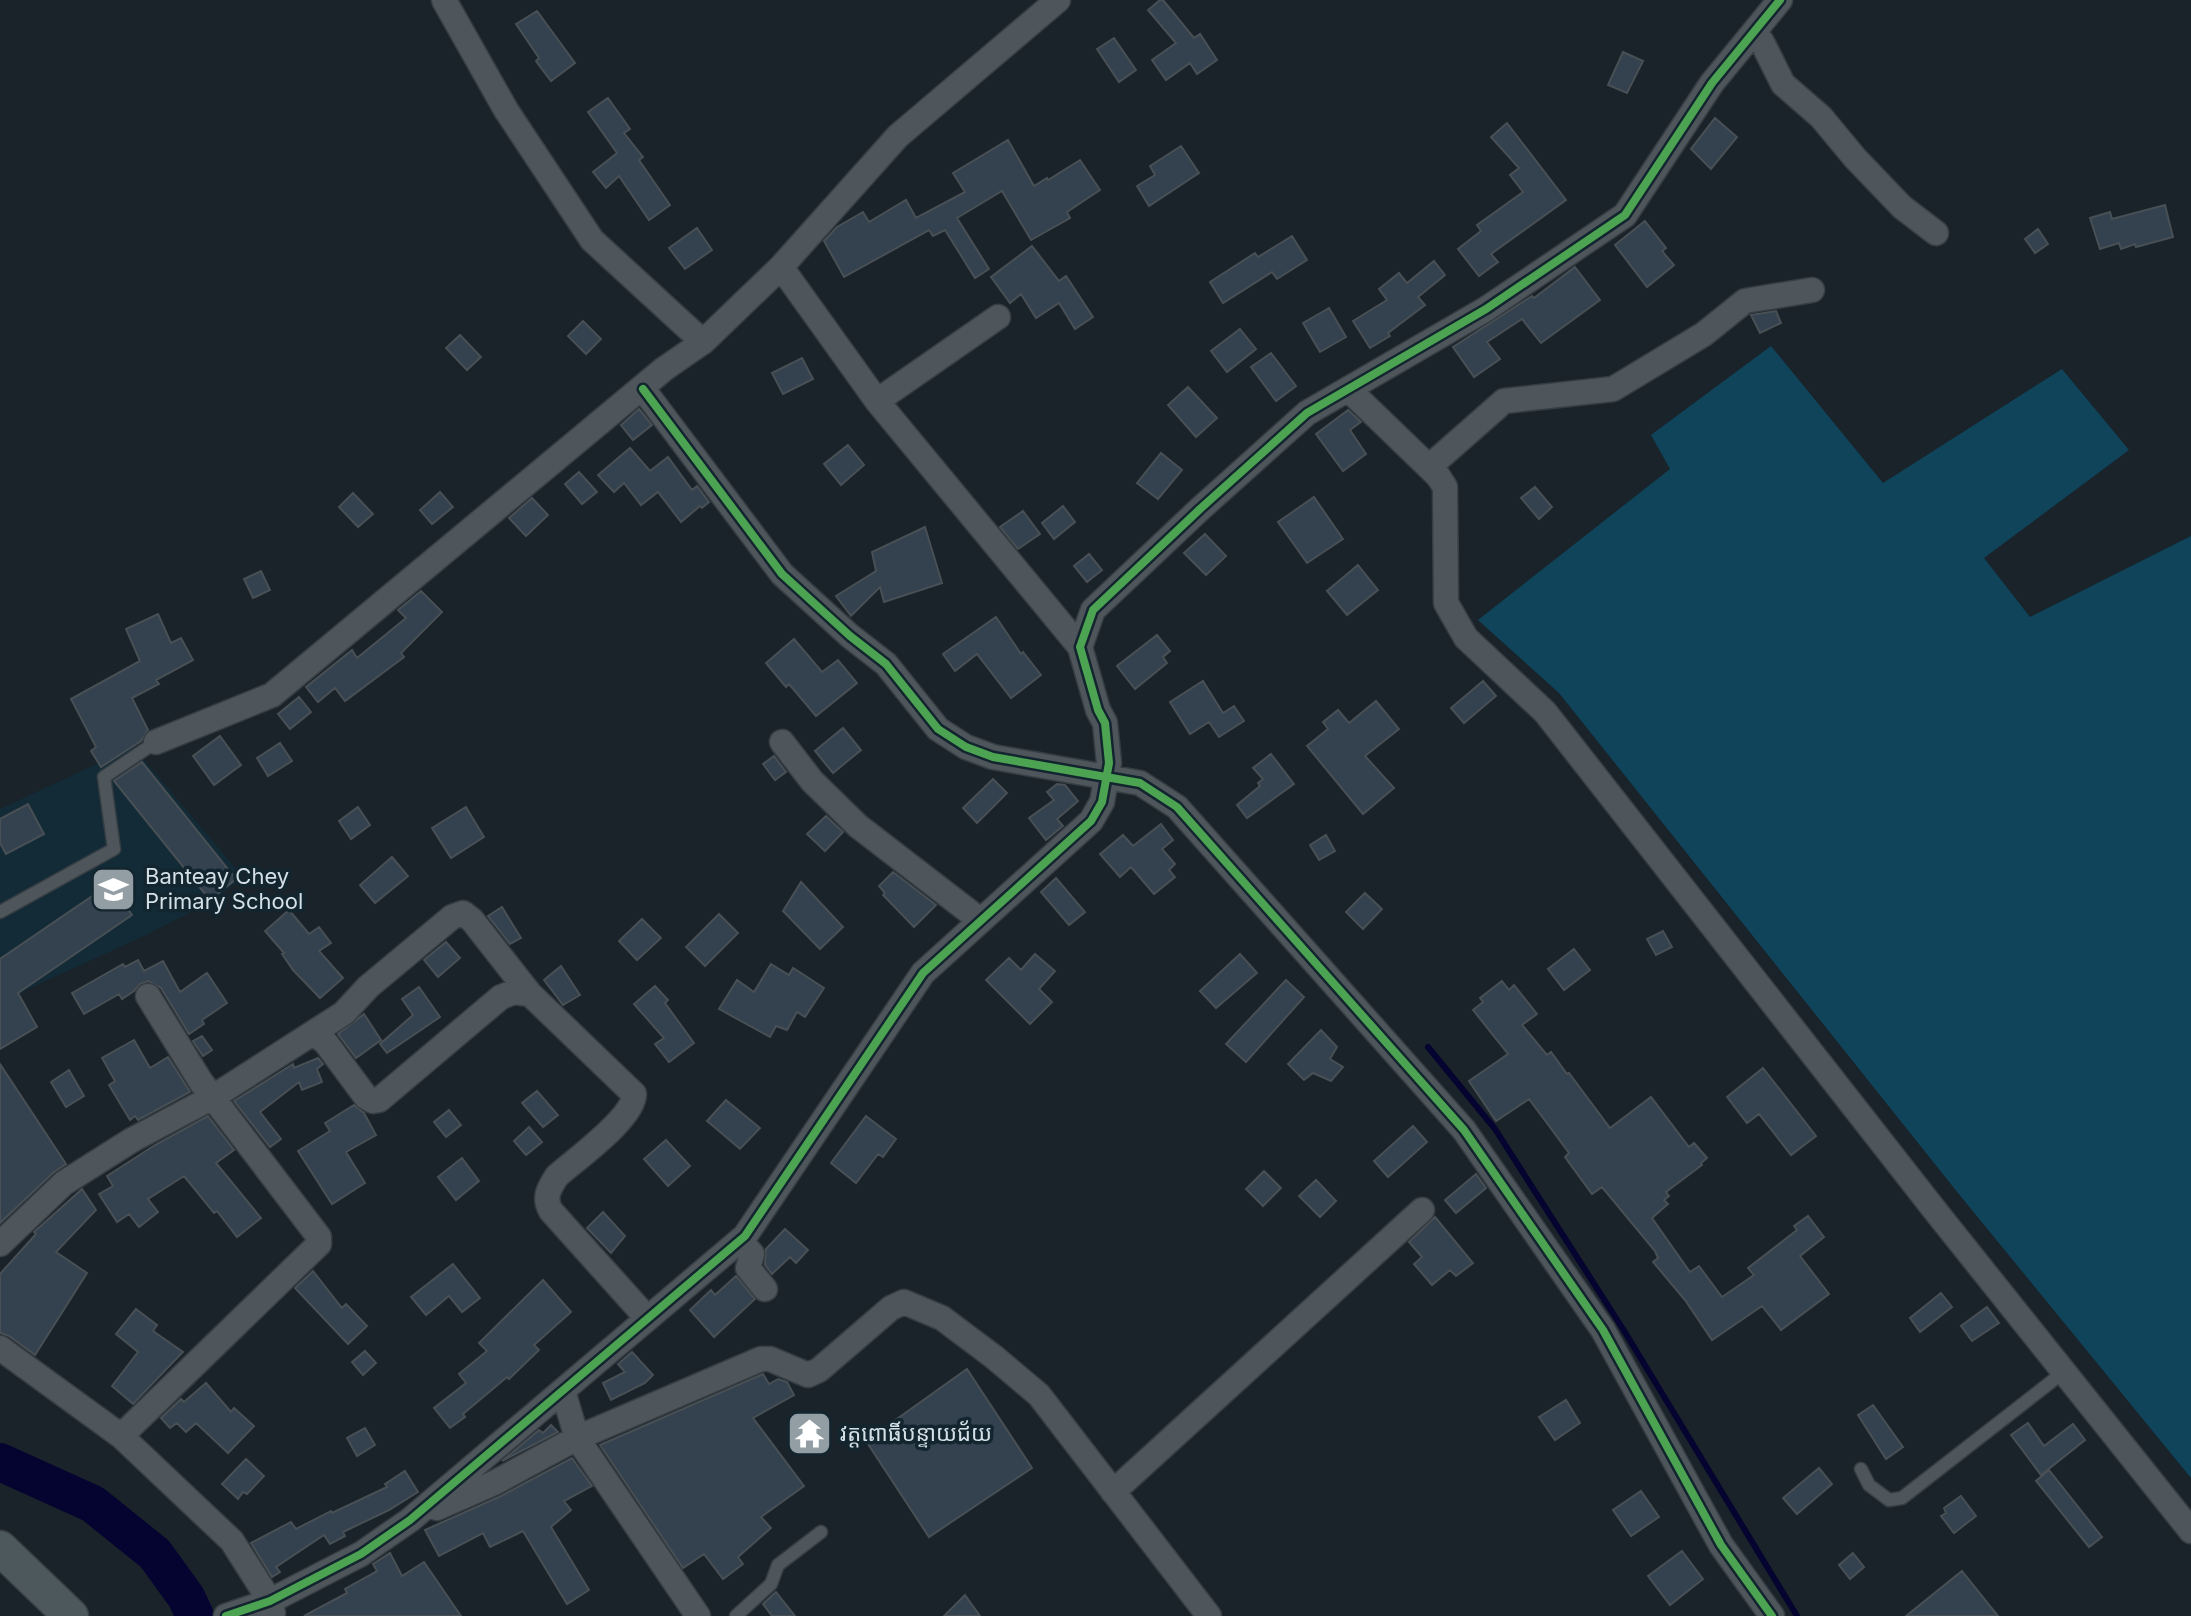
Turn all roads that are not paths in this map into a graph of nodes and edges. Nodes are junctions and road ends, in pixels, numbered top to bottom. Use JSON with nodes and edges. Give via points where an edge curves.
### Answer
{"nodes":[{"id":1,"x":444,"y":0,"type":"edge"},
{"id":2,"x":1058,"y":0,"type":"edge"},
{"id":3,"x":1780,"y":0,"type":"edge"},
{"id":4,"x":1754,"y":33,"type":"junction"},
{"id":5,"x":1936,"y":233,"type":"dead end"},
{"id":6,"x":781,"y":267,"type":"junction"},
{"id":7,"x":1812,"y":290,"type":"dead end"},
{"id":8,"x":998,"y":317,"type":"dead end"},
{"id":9,"x":694,"y":344,"type":"junction"},
{"id":10,"x":643,"y":389,"type":"junction"},
{"id":11,"x":1349,"y":390,"type":"junction"},
{"id":12,"x":877,"y":401,"type":"junction"},
{"id":13,"x":1429,"y":467,"type":"junction"},
{"id":14,"x":1080,"y":647,"type":"junction"},
{"id":15,"x":156,"y":742,"type":"joint"},
{"id":16,"x":782,"y":742,"type":"dead end"},
{"id":17,"x":1108,"y":771,"type":"junction"},
{"id":18,"x":0,"y":912,"type":"edge"},
{"id":19,"x":980,"y":920,"type":"junction"},
{"id":20,"x":530,"y":994,"type":"junction"},
{"id":21,"x":148,"y":996,"type":"dead end"},
{"id":22,"x":315,"y":1033,"type":"junction"},
{"id":23,"x":213,"y":1097,"type":"junction"},
{"id":24,"x":1422,"y":1210,"type":"dead end"},
{"id":25,"x":740,"y":1240,"type":"junction"},
{"id":26,"x":0,"y":1244,"type":"edge"},
{"id":27,"x":765,"y":1289,"type":"dead end"},
{"id":28,"x":647,"y":1318,"type":"junction"},
{"id":29,"x":0,"y":1348,"type":"edge"},
{"id":30,"x":2065,"y":1371,"type":"junction"},
{"id":31,"x":563,"y":1391,"type":"junction"},
{"id":32,"x":121,"y":1436,"type":"junction"},
{"id":33,"x":577,"y":1438,"type":"junction"},
{"id":34,"x":1861,"y":1469,"type":"dead end"},
{"id":35,"x":1113,"y":1492,"type":"junction"},
{"id":36,"x":410,"y":1520,"type":"junction"},
{"id":37,"x":2191,"y":1531,"type":"edge"},
{"id":38,"x":821,"y":1532,"type":"dead end"},
{"id":39,"x":2,"y":1552,"type":"edge"},
{"id":40,"x":271,"y":1609,"type":"edge"},
{"id":41,"x":232,"y":1613,"type":"edge"},
{"id":42,"x":71,"y":1616,"type":"edge"},
{"id":43,"x":698,"y":1616,"type":"edge"},
{"id":44,"x":736,"y":1616,"type":"edge"},
{"id":45,"x":1209,"y":1616,"type":"edge"},
{"id":46,"x":1772,"y":1616,"type":"edge"}],
"edges":[{"from":1,"to":9,"type":"street","via":[[506,110],[592,240]]},
{"from":2,"to":6,"type":"street","via":[[898,136]]},
{"from":3,"to":4,"type":"street"},
{"from":4,"to":5,"type":"street","via":[[1783,84],[1821,117],[1902,207]]},
{"from":4,"to":11,"type":"street","via":[[1712,83],[1625,215],[1486,309]]},
{"from":6,"to":9,"type":"street"},
{"from":6,"to":12,"type":"street"},
{"from":7,"to":13,"type":"street","via":[[1745,301],[1704,334],[1613,389],[1504,401]]},
{"from":8,"to":12,"type":"street"},
{"from":9,"to":10,"type":"street"},
{"from":10,"to":15,"type":"street","via":[[272,695]]},
{"from":10,"to":17,"type":"street","via":[[782,574],[886,664],[938,729],[993,757]]},
{"from":11,"to":13,"type":"street"},
{"from":11,"to":14,"type":"street","via":[[1307,413],[1093,610]]},
{"from":12,"to":14,"type":"street"},
{"from":13,"to":30,"type":"street","via":[[1445,487],[1446,603],[1466,638],[1545,712]]},
{"from":14,"to":17,"type":"street","via":[[1106,731]]},
{"from":15,"to":18,"type":"lane","via":[[104,777],[114,849]]},
{"from":16,"to":19,"type":"street","via":[[858,826]]},
{"from":17,"to":19,"type":"street","via":[[1102,802],[1091,821]]},
{"from":17,"to":46,"type":"street","via":[[1140,783],[1177,807],[1464,1130],[1603,1330],[1721,1545]]},
{"from":19,"to":25,"type":"street","via":[[923,973]]},
{"from":20,"to":22,"type":"street","via":[[501,997],[373,1101]]},
{"from":20,"to":22,"type":"street","via":[[463,913]]},
{"from":20,"to":28,"type":"street","via":[[634,1094],[629,1111],[557,1176],[546,1203]]},
{"from":21,"to":23,"type":"street"},
{"from":22,"to":23,"type":"street"},
{"from":23,"to":26,"type":"street","via":[[64,1183]]},
{"from":23,"to":32,"type":"street","via":[[319,1237],[319,1244]]},
{"from":24,"to":35,"type":"street"},
{"from":25,"to":27,"type":"street","via":[[752,1254],[748,1268]]},
{"from":25,"to":28,"type":"street"},
{"from":28,"to":31,"type":"street"},
{"from":29,"to":32,"type":"street"},
{"from":30,"to":34,"type":"lane","via":[[1902,1498],[1889,1500],[1869,1485]]},
{"from":30,"to":37,"type":"street"},
{"from":31,"to":33,"type":"street"},
{"from":31,"to":36,"type":"street"},
{"from":32,"to":40,"type":"street","via":[[232,1541]]},
{"from":33,"to":35,"type":"street","via":[[761,1359],[808,1375],[904,1302],[942,1318],[1039,1395]]},
{"from":33,"to":36,"type":"street"},
{"from":33,"to":43,"type":"street"},
{"from":35,"to":45,"type":"street"},
{"from":36,"to":40,"type":"street"},
{"from":38,"to":44,"type":"lane","via":[[778,1565],[771,1584]]},
{"from":39,"to":42,"type":"street"},
{"from":40,"to":41,"type":"street"}]}
